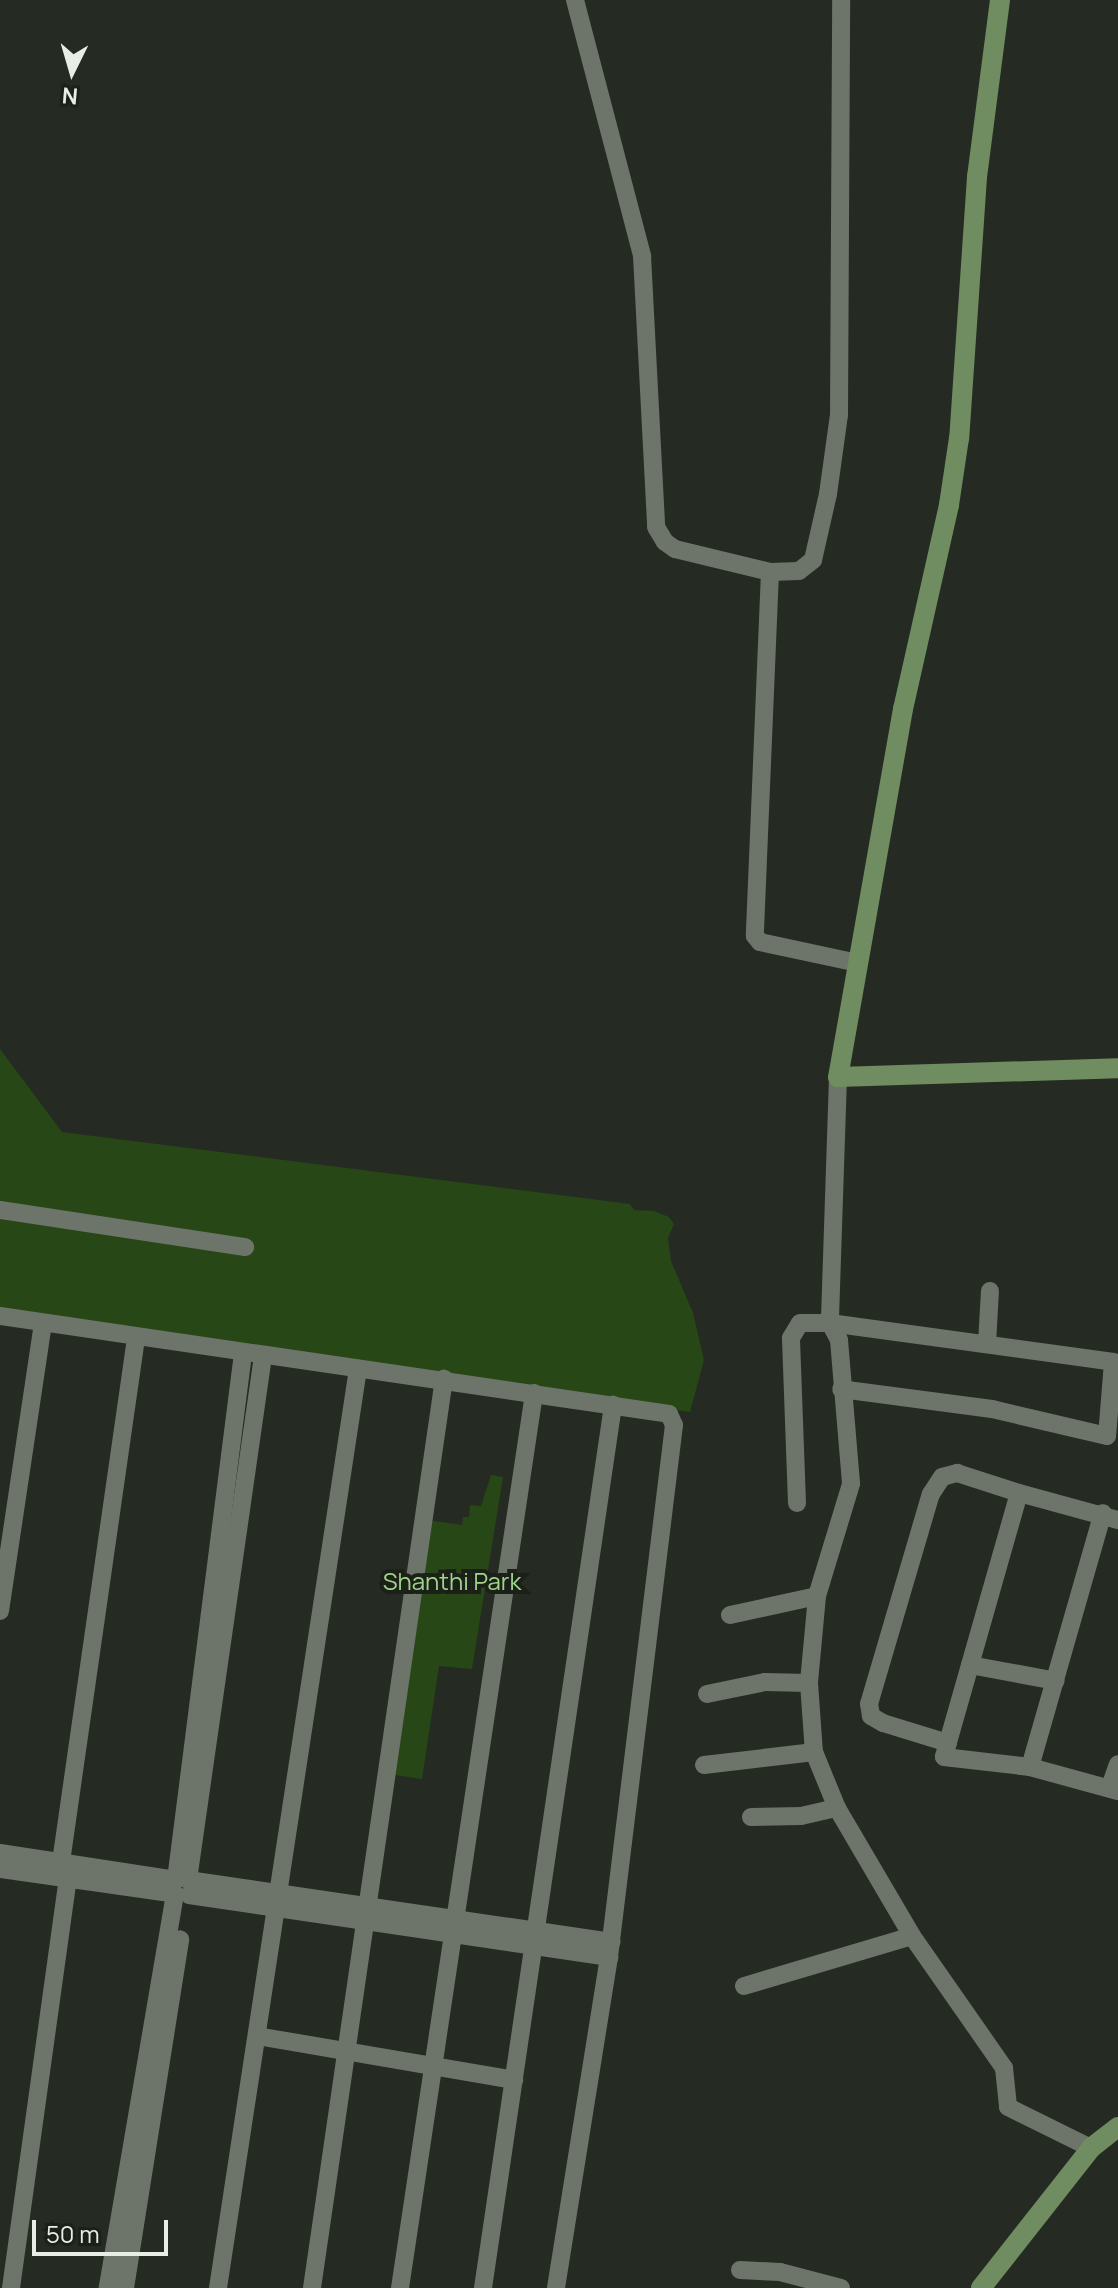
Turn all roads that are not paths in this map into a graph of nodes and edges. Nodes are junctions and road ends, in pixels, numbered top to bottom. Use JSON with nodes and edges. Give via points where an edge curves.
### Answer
{"nodes":[{"id":1,"x":575,"y":0,"type":"edge"},
{"id":2,"x":841,"y":0,"type":"edge"},
{"id":3,"x":1000,"y":0,"type":"edge"},
{"id":4,"x":770,"y":572,"type":"junction"},
{"id":5,"x":858,"y":963,"type":"junction"},
{"id":6,"x":1118,"y":1068,"type":"edge"},
{"id":7,"x":838,"y":1077,"type":"junction"},
{"id":8,"x":0,"y":1210,"type":"edge"},
{"id":9,"x":245,"y":1247,"type":"dead end"},
{"id":10,"x":990,"y":1291,"type":"dead end"},
{"id":11,"x":0,"y":1316,"type":"edge"},
{"id":12,"x":43,"y":1323,"type":"junction"},
{"id":13,"x":830,"y":1323,"type":"junction"},
{"id":14,"x":136,"y":1338,"type":"junction"},
{"id":15,"x":987,"y":1344,"type":"junction"},
{"id":16,"x":243,"y":1353,"type":"junction"},
{"id":17,"x":263,"y":1356,"type":"junction"},
{"id":18,"x":358,"y":1369,"type":"junction"},
{"id":19,"x":444,"y":1379,"type":"junction"},
{"id":20,"x":841,"y":1389,"type":"junction"},
{"id":21,"x":534,"y":1393,"type":"junction"},
{"id":22,"x":613,"y":1405,"type":"junction"},
{"id":23,"x":1114,"y":1415,"type":"edge"},
{"id":24,"x":1019,"y":1493,"type":"junction"},
{"id":25,"x":797,"y":1503,"type":"dead end"},
{"id":26,"x":1110,"y":1517,"type":"edge"},
{"id":27,"x":817,"y":1596,"type":"junction"},
{"id":28,"x":0,"y":1611,"type":"edge"},
{"id":29,"x":730,"y":1615,"type":"dead end"},
{"id":30,"x":970,"y":1665,"type":"junction"},
{"id":31,"x":1056,"y":1681,"type":"junction"},
{"id":32,"x":809,"y":1683,"type":"junction"},
{"id":33,"x":707,"y":1694,"type":"dead end"},
{"id":34,"x":948,"y":1743,"type":"junction"},
{"id":35,"x":814,"y":1752,"type":"junction"},
{"id":36,"x":1118,"y":1764,"type":"edge"},
{"id":37,"x":704,"y":1765,"type":"dead end"},
{"id":38,"x":1030,"y":1767,"type":"junction"},
{"id":39,"x":1114,"y":1789,"type":"edge"},
{"id":40,"x":837,"y":1808,"type":"junction"},
{"id":41,"x":751,"y":1817,"type":"dead end"},
{"id":42,"x":0,"y":1853,"type":"edge"},
{"id":43,"x":0,"y":1869,"type":"edge"},
{"id":44,"x":65,"y":1870,"type":"junction"},
{"id":45,"x":183,"y":1889,"type":"junction"},
{"id":46,"x":277,"y":1901,"type":"junction"},
{"id":47,"x":367,"y":1914,"type":"junction"},
{"id":48,"x":454,"y":1927,"type":"junction"},
{"id":49,"x":912,"y":1936,"type":"junction"},
{"id":50,"x":535,"y":1939,"type":"junction"},
{"id":51,"x":610,"y":1949,"type":"junction"},
{"id":52,"x":744,"y":1986,"type":"dead end"},
{"id":53,"x":257,"y":2036,"type":"junction"},
{"id":54,"x":345,"y":2051,"type":"junction"},
{"id":55,"x":433,"y":2066,"type":"junction"},
{"id":56,"x":514,"y":2080,"type":"junction"},
{"id":57,"x":1118,"y":2127,"type":"edge"},
{"id":58,"x":1091,"y":2148,"type":"junction"},
{"id":59,"x":740,"y":2270,"type":"dead end"},
{"id":60,"x":11,"y":2288,"type":"edge"},
{"id":61,"x":108,"y":2288,"type":"edge"},
{"id":62,"x":125,"y":2288,"type":"edge"},
{"id":63,"x":218,"y":2288,"type":"edge"},
{"id":64,"x":312,"y":2288,"type":"edge"},
{"id":65,"x":400,"y":2288,"type":"edge"},
{"id":66,"x":483,"y":2288,"type":"edge"},
{"id":67,"x":556,"y":2288,"type":"edge"},
{"id":68,"x":841,"y":2288,"type":"edge"},
{"id":69,"x":981,"y":2288,"type":"edge"}],
"edges":[{"from":1,"to":4,"type":"street","via":[[642,256],[656,527],[675,549]]},
{"from":2,"to":4,"type":"street","via":[[836,445],[813,560],[799,571]]},
{"from":3,"to":5,"type":"street","via":[[977,177],[959,438]]},
{"from":4,"to":5,"type":"street","via":[[755,936],[760,942]]},
{"from":5,"to":7,"type":"street"},
{"from":6,"to":7,"type":"street"},
{"from":7,"to":13,"type":"street"},
{"from":8,"to":9,"type":"street"},
{"from":10,"to":15,"type":"street"},
{"from":11,"to":12,"type":"street"},
{"from":12,"to":14,"type":"street"},
{"from":12,"to":28,"type":"street"},
{"from":13,"to":15,"type":"street"},
{"from":13,"to":20,"type":"street","via":[[839,1340]]},
{"from":13,"to":25,"type":"street","via":[[800,1323],[791,1338]]},
{"from":14,"to":16,"type":"street"},
{"from":14,"to":44,"type":"street"},
{"from":15,"to":23,"type":"street","via":[[1113,1362]]},
{"from":16,"to":17,"type":"street"},
{"from":16,"to":45,"type":"street"},
{"from":17,"to":18,"type":"street"},
{"from":17,"to":45,"type":"street"},
{"from":18,"to":19,"type":"street"},
{"from":18,"to":46,"type":"street"},
{"from":19,"to":21,"type":"street"},
{"from":19,"to":47,"type":"street"},
{"from":20,"to":23,"type":"street","via":[[992,1409],[1107,1436]]},
{"from":20,"to":27,"type":"street","via":[[851,1484]]},
{"from":21,"to":22,"type":"street"},
{"from":21,"to":48,"type":"street"},
{"from":22,"to":50,"type":"street"},
{"from":22,"to":51,"type":"street","via":[[660,1410],[674,1425]]},
{"from":24,"to":26,"type":"street"},
{"from":24,"to":30,"type":"street"},
{"from":24,"to":34,"type":"street","via":[[957,1473],[942,1477],[931,1494],[869,1704],[871,1716],[883,1723]]},
{"from":26,"to":31,"type":"street"},
{"from":27,"to":29,"type":"street"},
{"from":27,"to":32,"type":"street"},
{"from":30,"to":31,"type":"street"},
{"from":30,"to":34,"type":"street"},
{"from":31,"to":38,"type":"street"},
{"from":32,"to":33,"type":"street","via":[[765,1682]]},
{"from":32,"to":35,"type":"street"},
{"from":34,"to":38,"type":"street","via":[[944,1757]]},
{"from":35,"to":37,"type":"street"},
{"from":35,"to":40,"type":"street"},
{"from":36,"to":39,"type":"street"},
{"from":38,"to":39,"type":"street"},
{"from":40,"to":41,"type":"street","via":[[801,1816]]},
{"from":40,"to":49,"type":"street"},
{"from":42,"to":44,"type":"street"},
{"from":43,"to":44,"type":"street"},
{"from":44,"to":45,"type":"street"},
{"from":44,"to":60,"type":"street"},
{"from":45,"to":46,"type":"street"},
{"from":45,"to":61,"type":"street"},
{"from":45,"to":62,"type":"street"},
{"from":46,"to":47,"type":"street"},
{"from":46,"to":53,"type":"street"},
{"from":47,"to":48,"type":"street"},
{"from":47,"to":54,"type":"street"},
{"from":48,"to":50,"type":"street"},
{"from":48,"to":55,"type":"street"},
{"from":49,"to":52,"type":"street"},
{"from":49,"to":58,"type":"street","via":[[1004,2068],[1008,2107]]},
{"from":50,"to":51,"type":"street"},
{"from":50,"to":56,"type":"street"},
{"from":51,"to":67,"type":"street"},
{"from":53,"to":54,"type":"street"},
{"from":53,"to":63,"type":"street"},
{"from":54,"to":55,"type":"street"},
{"from":54,"to":64,"type":"street"},
{"from":55,"to":56,"type":"street"},
{"from":55,"to":65,"type":"street"},
{"from":56,"to":66,"type":"street"},
{"from":57,"to":58,"type":"street"},
{"from":58,"to":69,"type":"street"},
{"from":59,"to":68,"type":"street","via":[[780,2272]]}]}
